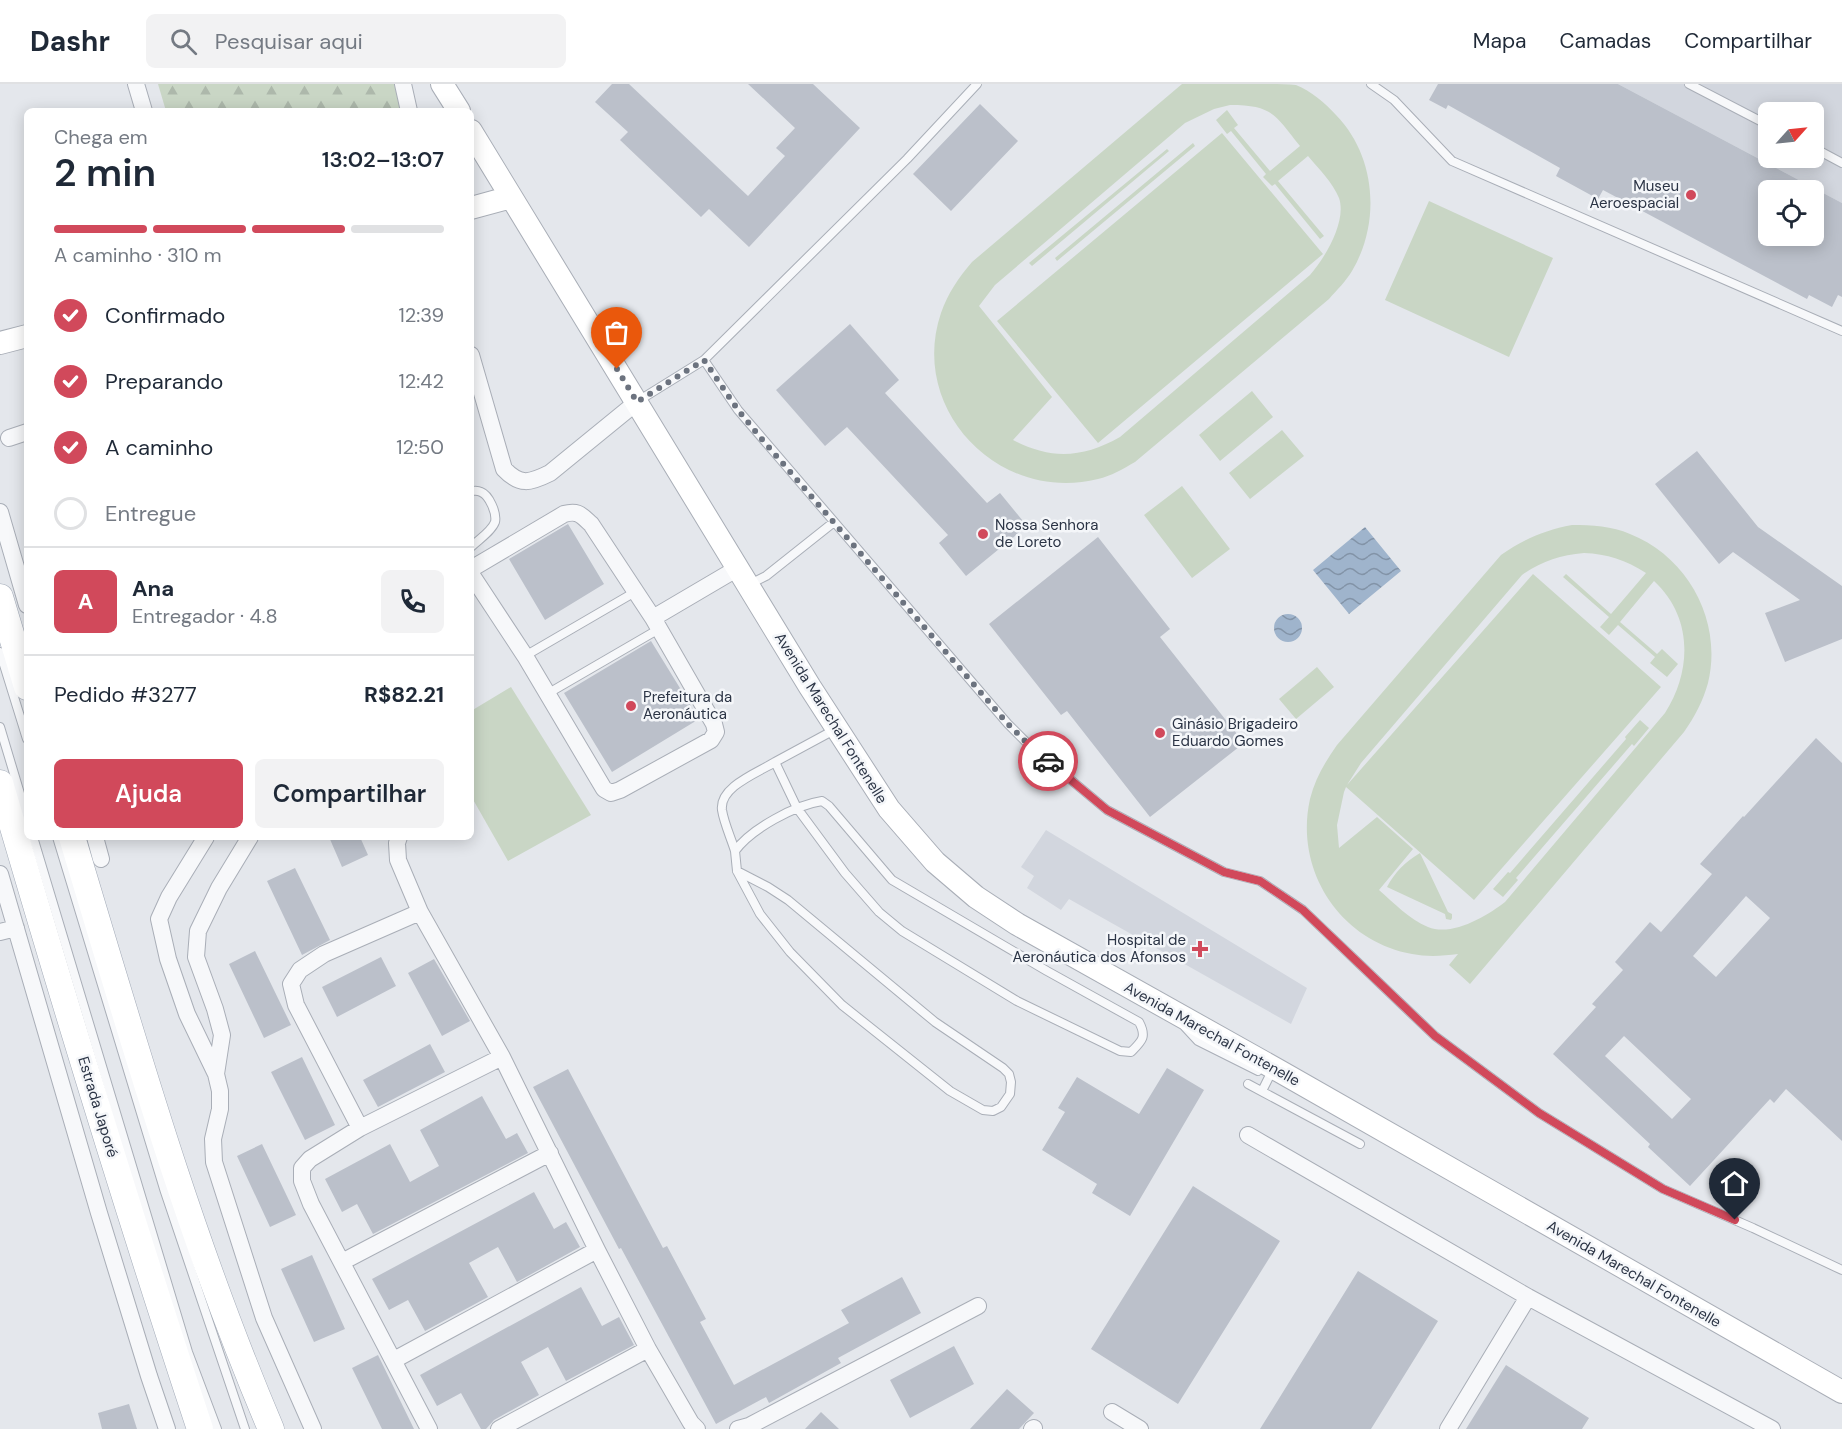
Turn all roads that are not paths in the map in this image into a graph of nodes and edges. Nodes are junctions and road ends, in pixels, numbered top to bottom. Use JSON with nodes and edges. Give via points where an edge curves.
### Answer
{"nodes":[{"id":1,"x":136,"y":84,"type":"edge"},
{"id":2,"x":403,"y":84,"type":"edge"},
{"id":3,"x":442,"y":84,"type":"edge"},
{"id":4,"x":977,"y":84,"type":"edge"},
{"id":5,"x":1371,"y":84,"type":"edge"},
{"id":6,"x":1689,"y":84,"type":"edge"},
{"id":7,"x":143,"y":108,"type":"edge"},
{"id":8,"x":408,"y":108,"type":"edge"},
{"id":9,"x":457,"y":108,"type":"edge"},
{"id":10,"x":1758,"y":120,"type":"edge"},
{"id":11,"x":474,"y":136,"type":"edge"},
{"id":12,"x":1824,"y":153,"type":"edge"},
{"id":13,"x":1842,"y":163,"type":"edge"},
{"id":14,"x":511,"y":197,"type":"junction"},
{"id":15,"x":474,"y":207,"type":"edge"},
{"id":16,"x":1842,"y":331,"type":"edge"},
{"id":17,"x":24,"y":337,"type":"edge"},
{"id":18,"x":0,"y":343,"type":"edge"},
{"id":19,"x":704,"y":360,"type":"junction"},
{"id":20,"x":474,"y":365,"type":"edge"},
{"id":21,"x":637,"y":402,"type":"junction"},
{"id":22,"x":24,"y":433,"type":"edge"},
{"id":23,"x":9,"y":438,"type":"dead end"},
{"id":24,"x":474,"y":491,"type":"edge"},
{"id":25,"x":0,"y":513,"type":"edge"},
{"id":26,"x":834,"y":522,"type":"junction"},
{"id":27,"x":474,"y":544,"type":"edge"},
{"id":28,"x":474,"y":567,"type":"edge"},
{"id":29,"x":743,"y":576,"type":"junction"},
{"id":30,"x":474,"y":579,"type":"edge"},
{"id":31,"x":635,"y":592,"type":"junction"},
{"id":32,"x":24,"y":595,"type":"edge"},
{"id":33,"x":0,"y":597,"type":"edge"},
{"id":34,"x":656,"y":624,"type":"junction"},
{"id":35,"x":0,"y":651,"type":"edge"},
{"id":36,"x":525,"y":656,"type":"junction"},
{"id":37,"x":24,"y":677,"type":"edge"},
{"id":38,"x":547,"y":694,"type":"junction"},
{"id":39,"x":0,"y":727,"type":"edge"},
{"id":40,"x":837,"y":728,"type":"junction"},
{"id":41,"x":24,"y":729,"type":"edge"},
{"id":42,"x":775,"y":762,"type":"junction"},
{"id":43,"x":0,"y":783,"type":"edge"},
{"id":44,"x":24,"y":807,"type":"edge"},
{"id":45,"x":797,"y":808,"type":"junction"},
{"id":46,"x":34,"y":840,"type":"edge"},
{"id":47,"x":58,"y":840,"type":"edge"},
{"id":48,"x":73,"y":840,"type":"edge"},
{"id":49,"x":96,"y":840,"type":"edge"},
{"id":50,"x":204,"y":840,"type":"edge"},
{"id":51,"x":248,"y":840,"type":"edge"},
{"id":52,"x":398,"y":840,"type":"edge"},
{"id":53,"x":735,"y":851,"type":"junction"},
{"id":54,"x":101,"y":859,"type":"dead end"},
{"id":55,"x":737,"y":871,"type":"junction"},
{"id":56,"x":0,"y":874,"type":"edge"},
{"id":57,"x":420,"y":912,"type":"junction"},
{"id":58,"x":8,"y":930,"type":"edge"},
{"id":59,"x":502,"y":1057,"type":"junction"},
{"id":60,"x":216,"y":1074,"type":"junction"},
{"id":61,"x":1275,"y":1075,"type":"junction"},
{"id":62,"x":1248,"y":1084,"type":"dead end"},
{"id":63,"x":1262,"y":1091,"type":"junction"},
{"id":64,"x":360,"y":1128,"type":"junction"},
{"id":65,"x":1248,"y":1135,"type":"dead end"},
{"id":66,"x":1360,"y":1143,"type":"dead end"},
{"id":67,"x":550,"y":1153,"type":"junction"},
{"id":68,"x":597,"y":1250,"type":"junction"},
{"id":69,"x":342,"y":1262,"type":"junction"},
{"id":70,"x":1842,"y":1270,"type":"edge"},
{"id":71,"x":1528,"y":1297,"type":"junction"},
{"id":72,"x":978,"y":1306,"type":"dead end"},
{"id":73,"x":648,"y":1349,"type":"junction"},
{"id":74,"x":394,"y":1360,"type":"junction"},
{"id":75,"x":1842,"y":1392,"type":"edge"},
{"id":76,"x":1112,"y":1412,"type":"dead end"},
{"id":77,"x":746,"y":1428,"type":"edge"},
{"id":78,"x":167,"y":1429,"type":"edge"},
{"id":79,"x":200,"y":1429,"type":"edge"},
{"id":80,"x":217,"y":1429,"type":"edge"},
{"id":81,"x":245,"y":1429,"type":"edge"},
{"id":82,"x":271,"y":1429,"type":"edge"},
{"id":83,"x":313,"y":1429,"type":"edge"},
{"id":84,"x":429,"y":1429,"type":"edge"},
{"id":85,"x":499,"y":1429,"type":"edge"},
{"id":86,"x":697,"y":1429,"type":"edge"},
{"id":87,"x":1140,"y":1429,"type":"edge"},
{"id":88,"x":1448,"y":1429,"type":"edge"},
{"id":89,"x":1772,"y":1429,"type":"edge"}],
"edges":[{"from":1,"to":7,"type":"street"},
{"from":2,"to":8,"type":"street"},
{"from":3,"to":9,"type":"main road"},
{"from":4,"to":19,"type":"lane","via":[[908,159]]},
{"from":5,"to":16,"type":"lane","via":[[1394,100],[1452,162]]},
{"from":6,"to":10,"type":"lane"},
{"from":11,"to":14,"type":"main road","name":"Avenida Marechal Fontenelle"},
{"from":12,"to":13,"type":"lane"},
{"from":14,"to":15,"type":"main road"},
{"from":14,"to":21,"type":"main road","name":"Avenida Marechal Fontenelle"},
{"from":17,"to":18,"type":"main road"},
{"from":19,"to":21,"type":"lane"},
{"from":19,"to":26,"type":"lane","via":[[745,419]]},
{"from":20,"to":21,"type":"street","via":[[504,469],[513,479],[524,482],[550,473]]},
{"from":21,"to":29,"type":"main road","name":"Avenida Marechal Fontenelle"},
{"from":22,"to":23,"type":"street"},
{"from":24,"to":27,"type":"lane","via":[[485,494],[495,516],[495,522]]},
{"from":25,"to":32,"type":"street"},
{"from":26,"to":29,"type":"lane","via":[[766,576]]},
{"from":26,"to":70,"type":"lane","via":[[1008,724],[1107,810],[1224,872],[1260,881],[1303,910],[1435,1036],[1539,1113],[1663,1189]]},
{"from":28,"to":31,"type":"street","via":[[573,511],[591,524]]},
{"from":29,"to":34,"type":"street"},
{"from":29,"to":40,"type":"main road","name":"Avenida Marechal Fontenelle"},
{"from":30,"to":36,"type":"street"},
{"from":31,"to":34,"type":"street"},
{"from":31,"to":36,"type":"lane"},
{"from":33,"to":37,"type":"main road"},
{"from":34,"to":38,"type":"lane"},
{"from":34,"to":38,"type":"street","via":[[714,724],[716,732],[711,740],[611,793],[604,789]]},
{"from":35,"to":41,"type":"lane"},
{"from":36,"to":38,"type":"street"},
{"from":39,"to":44,"type":"lane"},
{"from":40,"to":42,"type":"lane"},
{"from":40,"to":61,"type":"main road","name":"Avenida Marechal Fontenelle","via":[[889,809],[935,862],[976,897]]},
{"from":42,"to":45,"type":"lane"},
{"from":42,"to":53,"type":"lane","via":[[728,790],[722,799]]},
{"from":43,"to":79,"type":"main road","name":"Estrada Japoré"},
{"from":45,"to":45,"type":"lane","via":[[845,873],[879,912],[902,931],[1017,1001],[1120,1051],[1131,1052],[1142,1041],[1139,1022],[891,880],[822,801]]},
{"from":45,"to":53,"type":"lane","via":[[753,832]]},
{"from":46,"to":80,"type":"lane","via":[[188,1352]]},
{"from":47,"to":81,"type":"lane","via":[[165,1192]]},
{"from":48,"to":82,"type":"main road","via":[[203,1257]]},
{"from":49,"to":54,"type":"street"},
{"from":50,"to":60,"type":"street","via":[[159,919],[168,959],[188,1014]]},
{"from":51,"to":60,"type":"street","via":[[198,931],[196,957],[222,1035]]},
{"from":52,"to":57,"type":"street","via":[[398,860]]},
{"from":53,"to":55,"type":"lane"},
{"from":55,"to":55,"type":"lane","via":[[760,914],[790,952],[842,1005],[950,1091],[983,1110],[1001,1107],[1010,1094],[1011,1082],[1003,1068],[935,1022],[788,900]]},
{"from":56,"to":58,"type":"street","name":"Estrada Japoré"},
{"from":57,"to":59,"type":"street"},
{"from":57,"to":64,"type":"street","via":[[324,954],[300,970],[291,984],[296,1005]]},
{"from":58,"to":78,"type":"street","name":"Estrada Japoré"},
{"from":59,"to":64,"type":"street"},
{"from":59,"to":67,"type":"street"},
{"from":60,"to":83,"type":"street","via":[[220,1109],[213,1139],[214,1162],[264,1318]]},
{"from":61,"to":63,"type":"lane"},
{"from":61,"to":75,"type":"main road","name":"Avenida Marechal Fontenelle"},
{"from":62,"to":63,"type":"lane"},
{"from":63,"to":66,"type":"lane"},
{"from":64,"to":69,"type":"street","via":[[302,1168],[302,1181],[311,1204]]},
{"from":65,"to":71,"type":"street"},
{"from":67,"to":68,"type":"street"},
{"from":67,"to":69,"type":"street"},
{"from":68,"to":73,"type":"street"},
{"from":68,"to":74,"type":"street"},
{"from":69,"to":74,"type":"street"},
{"from":71,"to":88,"type":"street"},
{"from":71,"to":89,"type":"street"},
{"from":72,"to":77,"type":"street"},
{"from":73,"to":85,"type":"street"},
{"from":73,"to":86,"type":"street"},
{"from":74,"to":84,"type":"street"},
{"from":76,"to":87,"type":"street"}]}
